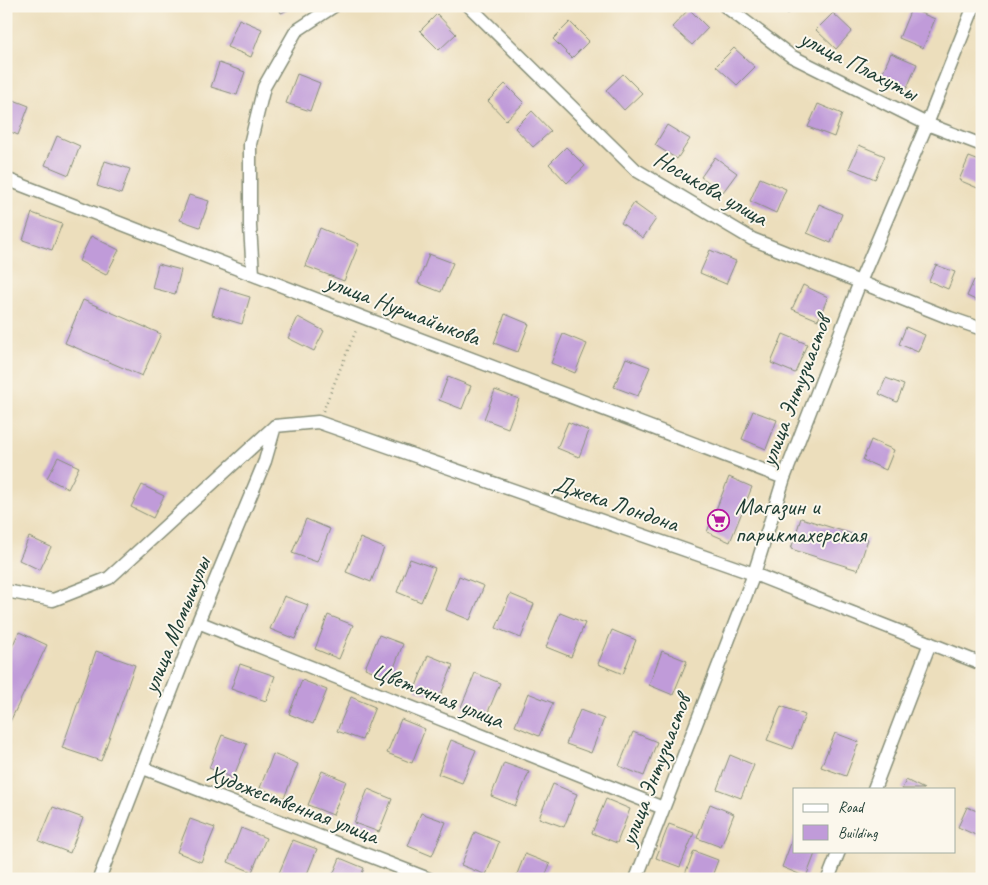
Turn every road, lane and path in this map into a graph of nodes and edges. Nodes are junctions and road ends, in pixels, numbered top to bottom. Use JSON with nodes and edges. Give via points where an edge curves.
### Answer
{"nodes":[{"id":1,"x":334,"y":6,"type":"edge"},
{"id":2,"x":469,"y":6,"type":"edge"},
{"id":3,"x":725,"y":6,"type":"edge"},
{"id":4,"x":974,"y":6,"type":"edge"},
{"id":5,"x":927,"y":124,"type":"junction"},
{"id":6,"x":982,"y":145,"type":"edge"},
{"id":7,"x":6,"y":178,"type":"edge"},
{"id":8,"x":253,"y":274,"type":"junction"},
{"id":9,"x":860,"y":282,"type":"junction"},
{"id":10,"x":362,"y":317,"type":"junction"},
{"id":11,"x":982,"y":329,"type":"edge"},
{"id":12,"x":318,"y":422,"type":"junction"},
{"id":13,"x":275,"y":426,"type":"junction"},
{"id":14,"x":784,"y":478,"type":"junction"},
{"id":15,"x":754,"y":574,"type":"junction"},
{"id":16,"x":6,"y":591,"type":"edge"},
{"id":17,"x":198,"y":622,"type":"junction"},
{"id":18,"x":930,"y":643,"type":"junction"},
{"id":19,"x":982,"y":664,"type":"edge"},
{"id":20,"x":143,"y":768,"type":"junction"},
{"id":21,"x":874,"y":788,"type":"edge"},
{"id":22,"x":663,"y":808,"type":"junction"},
{"id":23,"x":839,"y":852,"type":"edge"},
{"id":24,"x":98,"y":879,"type":"edge"},
{"id":25,"x":428,"y":879,"type":"edge"},
{"id":26,"x":636,"y":879,"type":"edge"},
{"id":27,"x":828,"y":879,"type":"edge"}],
"edges":[{"from":1,"to":8,"type":"street","via":[[296,31],[264,87],[250,144]]},
{"from":2,"to":9,"type":"street","name":"Носикова улица","via":[[636,170],[752,239]]},
{"from":3,"to":5,"type":"street","name":"улица Плахуты","via":[[791,56]]},
{"from":4,"to":5,"type":"street","name":"улица Энтузиастов"},
{"from":5,"to":6,"type":"street","name":"улица Плахуты"},
{"from":5,"to":9,"type":"street","name":"улица Энтузиастов"},
{"from":7,"to":8,"type":"street","name":"улица Нуршайыкова"},
{"from":8,"to":10,"type":"street","name":"улица Нуршайыкова"},
{"from":9,"to":11,"type":"street","name":"Носикова улица"},
{"from":9,"to":14,"type":"street","name":"улица Энтузиастов"},
{"from":10,"to":12,"type":"path"},
{"from":10,"to":14,"type":"street","name":"улица Нуршайыкова"},
{"from":12,"to":13,"type":"street"},
{"from":12,"to":15,"type":"street","name":"Джека Лондона"},
{"from":13,"to":16,"type":"street","via":[[109,578],[53,600]]},
{"from":13,"to":17,"type":"street","name":"улица Момышулы","via":[[264,461]]},
{"from":14,"to":15,"type":"street","name":"улица Энтузиастов"},
{"from":15,"to":18,"type":"street","name":"Джека Лондона"},
{"from":15,"to":22,"type":"street","name":"улица Энтузиастов"},
{"from":17,"to":20,"type":"street","name":"улица Момышулы"},
{"from":17,"to":22,"type":"street","name":"Цветочная улица"},
{"from":18,"to":19,"type":"street","name":"Джека Лондона"},
{"from":18,"to":21,"type":"street"},
{"from":20,"to":24,"type":"street","name":"улица Момышулы"},
{"from":20,"to":25,"type":"street","name":"Художественная улица"},
{"from":22,"to":26,"type":"street","name":"улица Энтузиастов"},
{"from":23,"to":27,"type":"street"}]}
